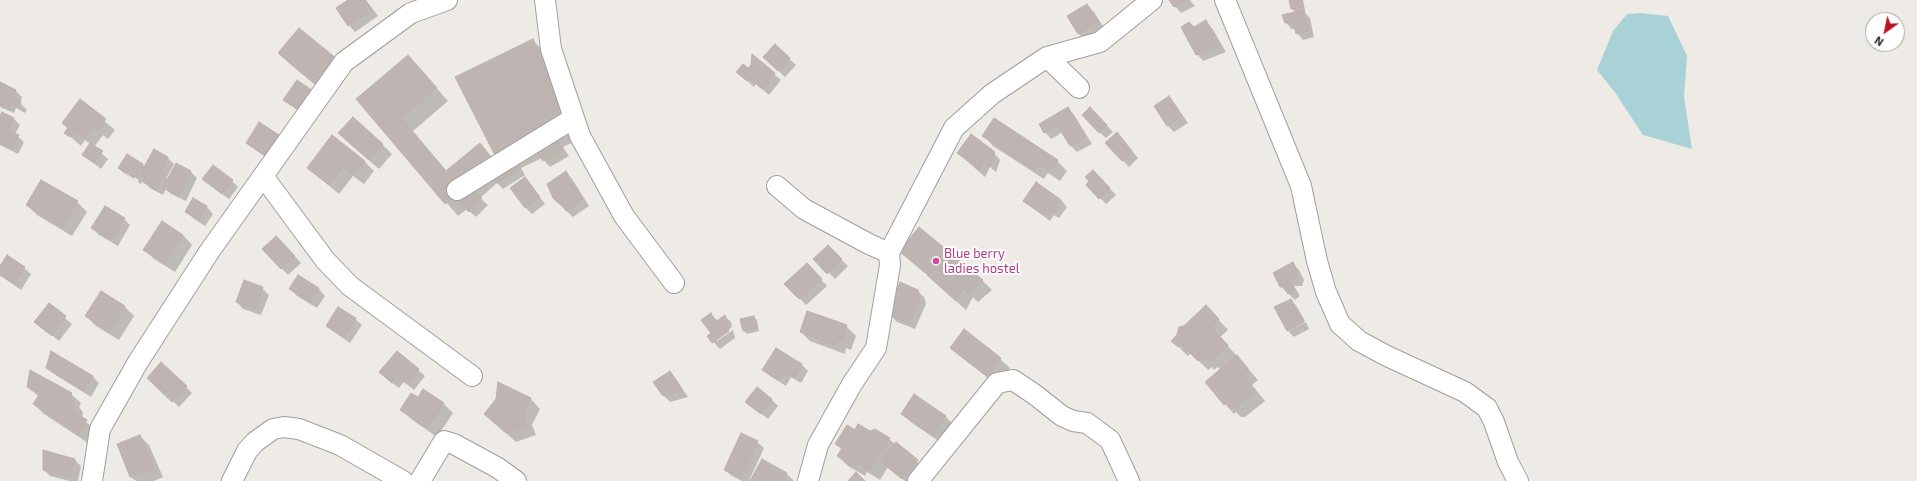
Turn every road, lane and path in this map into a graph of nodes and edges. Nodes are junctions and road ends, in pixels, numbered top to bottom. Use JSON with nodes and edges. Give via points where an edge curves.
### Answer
{"nodes":[{"id":1,"x":545,"y":0,"type":"edge"},
{"id":2,"x":1152,"y":0,"type":"edge"},
{"id":3,"x":1225,"y":0,"type":"edge"},
{"id":4,"x":444,"y":1,"type":"edge"},
{"id":5,"x":1047,"y":57,"type":"junction"},
{"id":6,"x":1079,"y":88,"type":"dead end"},
{"id":7,"x":574,"y":118,"type":"junction"},
{"id":8,"x":263,"y":176,"type":"junction"},
{"id":9,"x":777,"y":186,"type":"dead end"},
{"id":10,"x":457,"y":190,"type":"dead end"},
{"id":11,"x":889,"y":253,"type":"junction"},
{"id":12,"x":674,"y":283,"type":"dead end"},
{"id":13,"x":472,"y":376,"type":"dead end"},
{"id":14,"x":92,"y":481,"type":"edge"},
{"id":15,"x":232,"y":481,"type":"edge"},
{"id":16,"x":404,"y":481,"type":"edge"},
{"id":17,"x":420,"y":481,"type":"edge"},
{"id":18,"x":516,"y":481,"type":"edge"},
{"id":19,"x":808,"y":481,"type":"edge"},
{"id":20,"x":918,"y":481,"type":"edge"},
{"id":21,"x":1128,"y":481,"type":"edge"},
{"id":22,"x":1518,"y":481,"type":"edge"}],
"edges":[{"from":1,"to":7,"type":"street","via":[[551,49]]},
{"from":2,"to":5,"type":"street","via":[[1100,42]]},
{"from":3,"to":22,"type":"street","via":[[1301,186],[1320,273],[1340,324],[1359,341],[1465,392],[1487,408]]},
{"from":4,"to":8,"type":"street","via":[[411,12],[344,62]]},
{"from":5,"to":6,"type":"street"},
{"from":5,"to":11,"type":"street","via":[[992,94],[954,128]]},
{"from":7,"to":10,"type":"street"},
{"from":7,"to":12,"type":"street","via":[[580,136],[624,216]]},
{"from":8,"to":13,"type":"street","via":[[325,260],[350,286]]},
{"from":8,"to":14,"type":"street","via":[[209,252],[146,349],[100,429]]},
{"from":9,"to":11,"type":"street","via":[[804,210]]},
{"from":11,"to":19,"type":"street","via":[[890,265],[876,348],[818,444]]},
{"from":15,"to":16,"type":"street","via":[[247,450],[273,429],[284,427],[299,429],[340,445]]},
{"from":17,"to":18,"type":"street","via":[[444,441],[482,459]]},
{"from":20,"to":21,"type":"street","via":[[997,383],[1013,380],[1062,416],[1087,423],[1110,440]]}]}
